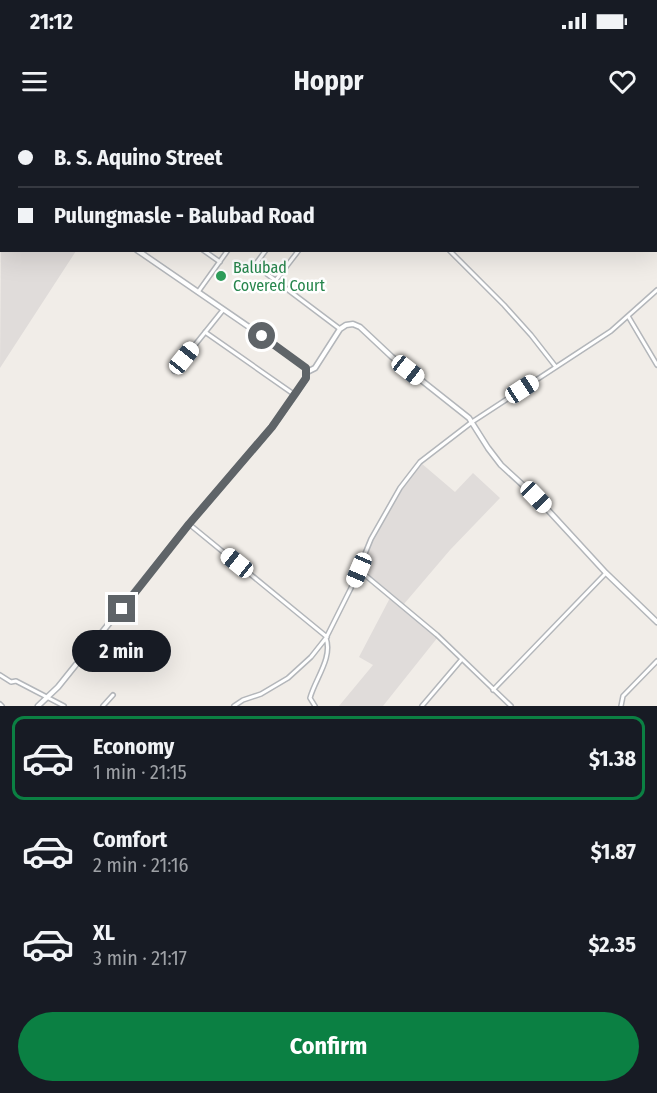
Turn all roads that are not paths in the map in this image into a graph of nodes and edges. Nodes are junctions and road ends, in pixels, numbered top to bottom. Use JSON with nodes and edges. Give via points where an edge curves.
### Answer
{"nodes":[{"id":1,"x":140,"y":252,"type":"edge"},
{"id":2,"x":206,"y":252,"type":"edge"},
{"id":3,"x":227,"y":252,"type":"edge"},
{"id":4,"x":265,"y":252,"type":"edge"},
{"id":5,"x":297,"y":252,"type":"edge"},
{"id":6,"x":451,"y":252,"type":"edge"},
{"id":7,"x":220,"y":262,"type":"junction"},
{"id":8,"x":276,"y":280,"type":"junction"},
{"id":9,"x":657,"y":290,"type":"edge"},
{"id":10,"x":197,"y":293,"type":"junction"},
{"id":11,"x":223,"y":310,"type":"junction"},
{"id":12,"x":628,"y":316,"type":"junction"},
{"id":13,"x":340,"y":330,"type":"junction"},
{"id":14,"x":205,"y":332,"type":"junction"},
{"id":15,"x":657,"y":364,"type":"edge"},
{"id":16,"x":556,"y":367,"type":"junction"},
{"id":17,"x":174,"y":371,"type":"dead end"},
{"id":18,"x":307,"y":372,"type":"junction"},
{"id":19,"x":296,"y":395,"type":"junction"},
{"id":20,"x":472,"y":422,"type":"junction"},
{"id":21,"x":189,"y":524,"type":"junction"},
{"id":22,"x":359,"y":570,"type":"junction"},
{"id":23,"x":606,"y":573,"type":"junction"},
{"id":24,"x":657,"y":622,"type":"edge"},
{"id":25,"x":326,"y":637,"type":"junction"},
{"id":26,"x":462,"y":659,"type":"junction"},
{"id":27,"x":657,"y":661,"type":"edge"},
{"id":28,"x":0,"y":675,"type":"edge"},
{"id":29,"x":494,"y":690,"type":"junction"},
{"id":30,"x":113,"y":695,"type":"dead end"},
{"id":31,"x":48,"y":698,"type":"junction"},
{"id":32,"x":38,"y":706,"type":"edge"},
{"id":33,"x":64,"y":706,"type":"edge"},
{"id":34,"x":103,"y":706,"type":"edge"},
{"id":35,"x":234,"y":706,"type":"edge"},
{"id":36,"x":315,"y":706,"type":"edge"},
{"id":37,"x":422,"y":706,"type":"edge"},
{"id":38,"x":511,"y":706,"type":"edge"},
{"id":39,"x":621,"y":706,"type":"edge"}],
"edges":[{"from":1,"to":10,"type":"street"},
{"from":2,"to":7,"type":"street"},
{"from":3,"to":7,"type":"street"},
{"from":4,"to":8,"type":"street","via":[[255,265]]},
{"from":5,"to":8,"type":"street"},
{"from":6,"to":16,"type":"street","via":[[511,313]]},
{"from":7,"to":10,"type":"street"},
{"from":8,"to":13,"type":"street"},
{"from":9,"to":12,"type":"street"},
{"from":10,"to":11,"type":"street"},
{"from":11,"to":14,"type":"street"},
{"from":11,"to":18,"type":"street"},
{"from":12,"to":15,"type":"street"},
{"from":12,"to":16,"type":"street"},
{"from":13,"to":18,"type":"street","via":[[315,368]]},
{"from":13,"to":20,"type":"street","via":[[346,325],[360,327]]},
{"from":14,"to":17,"type":"street"},
{"from":14,"to":19,"type":"street"},
{"from":16,"to":20,"type":"street"},
{"from":18,"to":19,"type":"street"},
{"from":19,"to":21,"type":"street"},
{"from":20,"to":22,"type":"street","via":[[410,474],[371,539]]},
{"from":20,"to":23,"type":"street","via":[[503,467]]},
{"from":21,"to":25,"type":"street"},
{"from":21,"to":31,"type":"street"},
{"from":22,"to":25,"type":"street"},
{"from":22,"to":26,"type":"street"},
{"from":23,"to":24,"type":"street"},
{"from":23,"to":29,"type":"street"},
{"from":25,"to":35,"type":"street","via":[[288,678]]},
{"from":25,"to":36,"type":"street","via":[[327,656],[310,698]]},
{"from":26,"to":29,"type":"street"},
{"from":26,"to":37,"type":"street"},
{"from":27,"to":39,"type":"street","via":[[623,696]]},
{"from":28,"to":31,"type":"street"},
{"from":29,"to":38,"type":"street"},
{"from":30,"to":34,"type":"street"},
{"from":31,"to":32,"type":"street"},
{"from":31,"to":33,"type":"street"}]}
